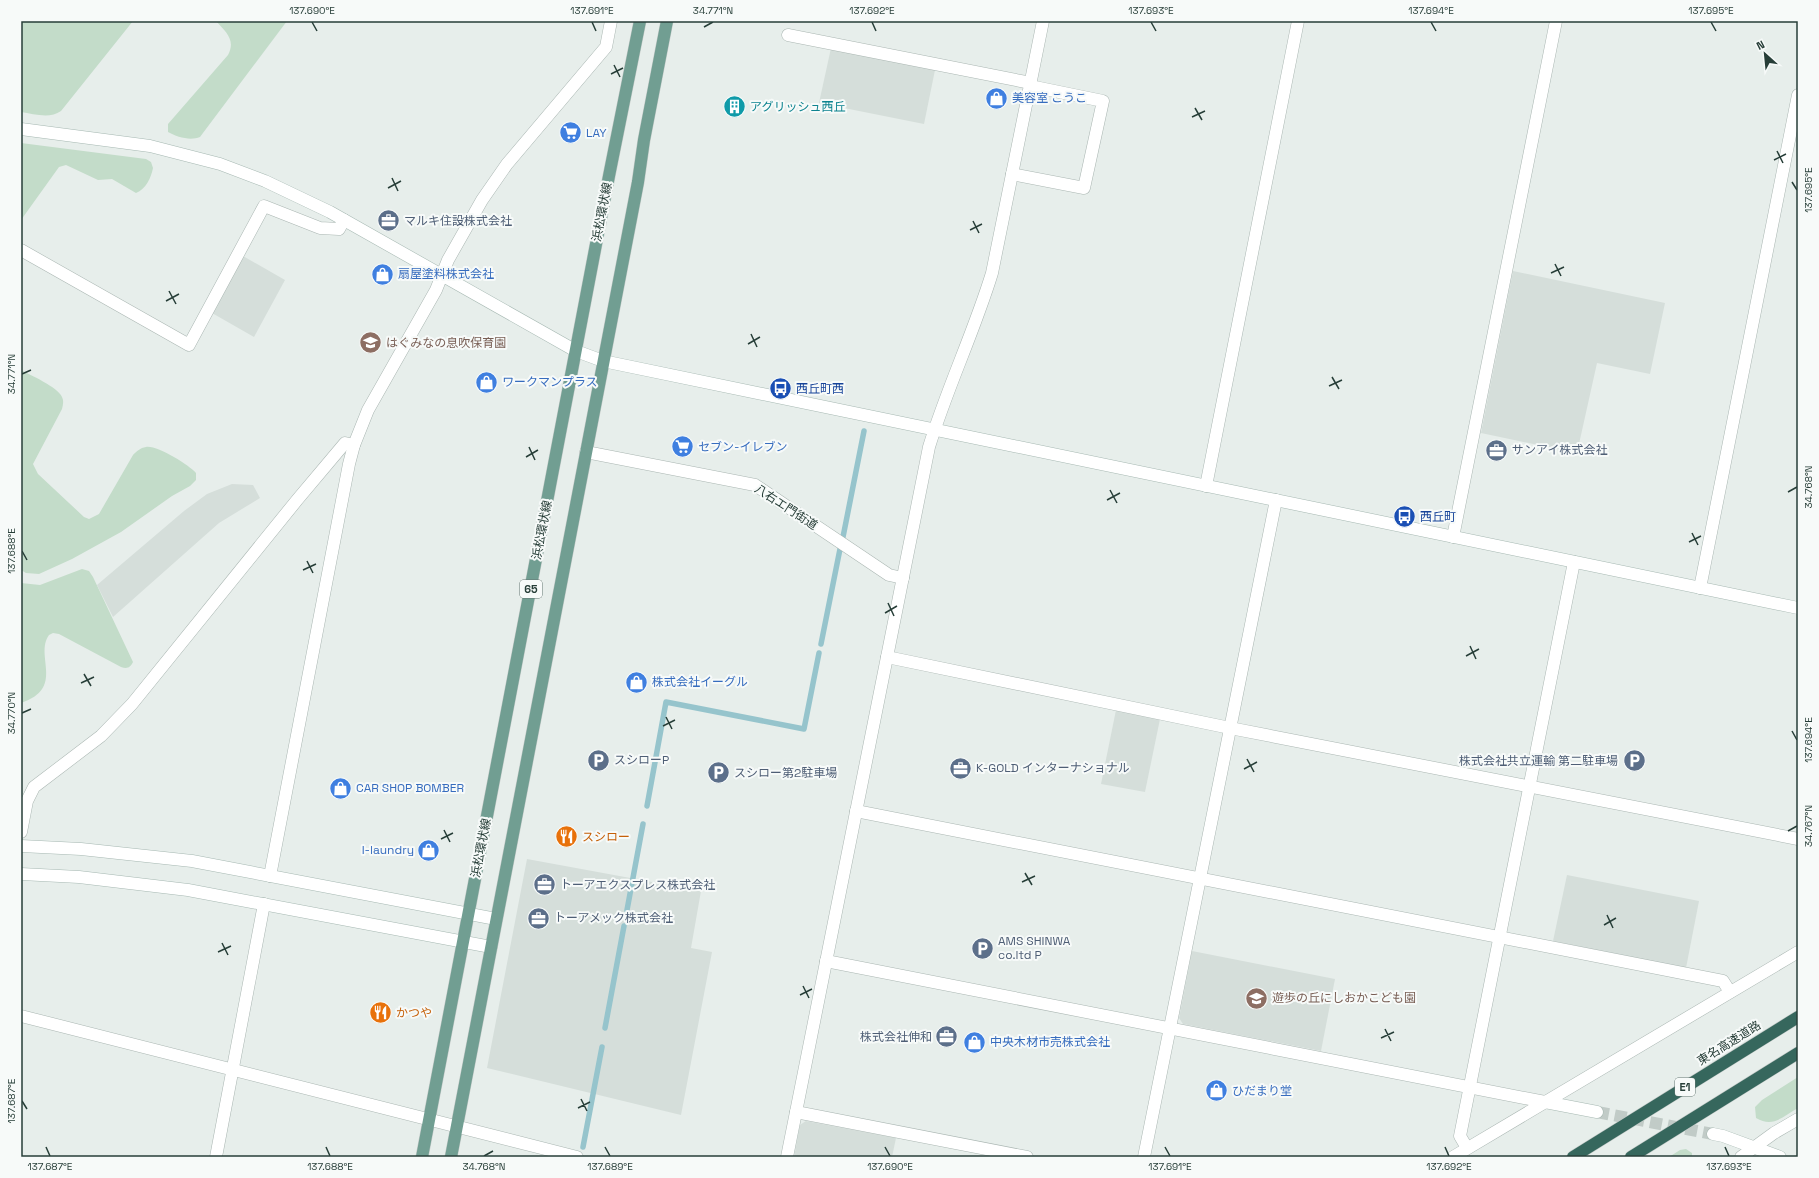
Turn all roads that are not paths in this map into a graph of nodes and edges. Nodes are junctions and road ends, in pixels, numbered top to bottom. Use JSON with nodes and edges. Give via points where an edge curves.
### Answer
{"nodes":[{"id":1,"x":611,"y":21,"type":"edge"},
{"id":2,"x":640,"y":21,"type":"edge"},
{"id":3,"x":667,"y":21,"type":"edge"},
{"id":4,"x":1043,"y":21,"type":"edge"},
{"id":5,"x":1298,"y":21,"type":"edge"},
{"id":6,"x":1556,"y":21,"type":"edge"},
{"id":7,"x":788,"y":34,"type":"dead end"},
{"id":8,"x":1030,"y":85,"type":"junction"},
{"id":9,"x":1798,"y":95,"type":"edge"},
{"id":10,"x":21,"y":129,"type":"edge"},
{"id":11,"x":1012,"y":174,"type":"junction"},
{"id":12,"x":344,"y":220,"type":"junction"},
{"id":13,"x":21,"y":250,"type":"edge"},
{"id":14,"x":442,"y":276,"type":"junction"},
{"id":15,"x":576,"y":351,"type":"junction"},
{"id":16,"x":603,"y":361,"type":"junction"},
{"id":17,"x":934,"y":430,"type":"junction"},
{"id":18,"x":354,"y":445,"type":"junction"},
{"id":19,"x":586,"y":452,"type":"junction"},
{"id":20,"x":1206,"y":486,"type":"junction"},
{"id":21,"x":1276,"y":500,"type":"junction"},
{"id":22,"x":1453,"y":537,"type":"junction"},
{"id":23,"x":1574,"y":562,"type":"junction"},
{"id":24,"x":903,"y":578,"type":"junction"},
{"id":25,"x":1700,"y":588,"type":"junction"},
{"id":26,"x":1798,"y":608,"type":"edge"},
{"id":27,"x":887,"y":657,"type":"junction"},
{"id":28,"x":1230,"y":728,"type":"junction"},
{"id":29,"x":1530,"y":786,"type":"junction"},
{"id":30,"x":856,"y":811,"type":"junction"},
{"id":31,"x":21,"y":832,"type":"edge"},
{"id":32,"x":1798,"y":839,"type":"edge"},
{"id":33,"x":21,"y":846,"type":"edge"},
{"id":34,"x":21,"y":874,"type":"edge"},
{"id":35,"x":270,"y":876,"type":"junction"},
{"id":36,"x":1200,"y":878,"type":"junction"},
{"id":37,"x":264,"y":904,"type":"junction"},
{"id":38,"x":468,"y":914,"type":"junction"},
{"id":39,"x":496,"y":919,"type":"junction"},
{"id":40,"x":1500,"y":937,"type":"junction"},
{"id":41,"x":464,"y":942,"type":"junction"},
{"id":42,"x":491,"y":947,"type":"junction"},
{"id":43,"x":1798,"y":952,"type":"edge"},
{"id":44,"x":826,"y":961,"type":"junction"},
{"id":45,"x":1730,"y":992,"type":"junction"},
{"id":46,"x":21,"y":1016,"type":"edge"},
{"id":47,"x":1798,"y":1017,"type":"edge"},
{"id":48,"x":1170,"y":1028,"type":"junction"},
{"id":49,"x":1798,"y":1053,"type":"edge"},
{"id":50,"x":233,"y":1070,"type":"junction"},
{"id":51,"x":1470,"y":1087,"type":"junction"},
{"id":52,"x":1545,"y":1102,"type":"junction"},
{"id":53,"x":796,"y":1112,"type":"junction"},
{"id":54,"x":1597,"y":1112,"type":"tunnel mouth"},
{"id":55,"x":1798,"y":1119,"type":"edge"},
{"id":56,"x":429,"y":1120,"type":"junction"},
{"id":57,"x":457,"y":1127,"type":"junction"},
{"id":58,"x":1713,"y":1134,"type":"tunnel mouth"},
{"id":59,"x":1467,"y":1148,"type":"junction"},
{"id":60,"x":1754,"y":1148,"type":"junction"},
{"id":61,"x":216,"y":1157,"type":"edge"},
{"id":62,"x":422,"y":1157,"type":"edge"},
{"id":63,"x":451,"y":1157,"type":"edge"},
{"id":64,"x":577,"y":1157,"type":"edge"},
{"id":65,"x":787,"y":1157,"type":"edge"},
{"id":66,"x":1027,"y":1157,"type":"edge"},
{"id":67,"x":1144,"y":1157,"type":"edge"},
{"id":68,"x":1453,"y":1157,"type":"edge"},
{"id":69,"x":1573,"y":1157,"type":"edge"},
{"id":70,"x":1631,"y":1157,"type":"edge"},
{"id":71,"x":1741,"y":1157,"type":"edge"},
{"id":72,"x":1780,"y":1157,"type":"edge"}],
"edges":[{"from":1,"to":14,"type":"street","via":[[606,47],[498,176],[448,260]]},
{"from":2,"to":15,"type":"main road","name":"浜松環状線","number":"65"},
{"from":3,"to":16,"type":"main road","number":"65"},
{"from":4,"to":8,"type":"street"},
{"from":5,"to":20,"type":"street"},
{"from":6,"to":22,"type":"street"},
{"from":7,"to":8,"type":"street"},
{"from":8,"to":11,"type":"street"},
{"from":8,"to":11,"type":"street","via":[[1103,101],[1084,188]]},
{"from":9,"to":25,"type":"street"},
{"from":10,"to":12,"type":"street","via":[[126,142],[197,157],[265,181],[309,200]]},
{"from":11,"to":17,"type":"street","via":[[987,291]]},
{"from":12,"to":13,"type":"street","via":[[339,229],[320,228],[264,206],[189,345]]},
{"from":12,"to":14,"type":"street"},
{"from":14,"to":15,"type":"street"},
{"from":14,"to":18,"type":"street","via":[[368,410]]},
{"from":15,"to":16,"type":"street"},
{"from":15,"to":38,"type":"main road","name":"浜松環状線","number":"65"},
{"from":16,"to":17,"type":"street"},
{"from":16,"to":19,"type":"main road","number":"65"},
{"from":17,"to":20,"type":"street"},
{"from":17,"to":24,"type":"street"},
{"from":18,"to":31,"type":"street","via":[[345,442],[132,704],[83,750],[34,787],[27,801]]},
{"from":18,"to":35,"type":"street"},
{"from":19,"to":24,"type":"street","name":"八右エ門街道","via":[[755,485],[889,575]]},
{"from":19,"to":39,"type":"main road","number":"65"},
{"from":20,"to":21,"type":"street"},
{"from":21,"to":22,"type":"street"},
{"from":21,"to":28,"type":"street"},
{"from":22,"to":23,"type":"street"},
{"from":23,"to":25,"type":"street"},
{"from":23,"to":29,"type":"street"},
{"from":24,"to":27,"type":"street"},
{"from":25,"to":26,"type":"street"},
{"from":27,"to":28,"type":"street"},
{"from":27,"to":30,"type":"street"},
{"from":28,"to":29,"type":"street"},
{"from":28,"to":36,"type":"street"},
{"from":29,"to":32,"type":"street"},
{"from":29,"to":40,"type":"street"},
{"from":30,"to":36,"type":"street"},
{"from":30,"to":44,"type":"street"},
{"from":33,"to":35,"type":"street","via":[[137,854],[192,861]]},
{"from":34,"to":37,"type":"street","via":[[133,882]]},
{"from":35,"to":38,"type":"street"},
{"from":36,"to":40,"type":"street"},
{"from":36,"to":48,"type":"street"},
{"from":37,"to":41,"type":"street"},
{"from":37,"to":50,"type":"street"},
{"from":38,"to":39,"type":"street"},
{"from":38,"to":41,"type":"main road","name":"浜松環状線","number":"65"},
{"from":39,"to":42,"type":"main road","number":"65"},
{"from":40,"to":45,"type":"street","via":[[1723,981]]},
{"from":40,"to":51,"type":"street"},
{"from":41,"to":42,"type":"street"},
{"from":41,"to":56,"type":"main road","name":"浜松環状線","number":"65"},
{"from":42,"to":57,"type":"main road","number":"65"},
{"from":43,"to":45,"type":"street"},
{"from":44,"to":48,"type":"street"},
{"from":44,"to":53,"type":"street"},
{"from":45,"to":52,"type":"street"},
{"from":46,"to":50,"type":"street"},
{"from":47,"to":69,"type":"highway","name":"東名高速道路","number":"E1"},
{"from":48,"to":51,"type":"street"},
{"from":48,"to":67,"type":"street"},
{"from":49,"to":70,"type":"highway","number":"E1"},
{"from":50,"to":56,"type":"street"},
{"from":50,"to":61,"type":"street"},
{"from":51,"to":52,"type":"street"},
{"from":51,"to":59,"type":"street","via":[[1460,1136]]},
{"from":52,"to":54,"type":"street"},
{"from":52,"to":59,"type":"street"},
{"from":53,"to":65,"type":"street"},
{"from":53,"to":66,"type":"street"},
{"from":55,"to":60,"type":"street"},
{"from":56,"to":57,"type":"street"},
{"from":56,"to":62,"type":"main road","name":"浜松環状線","number":"65"},
{"from":57,"to":63,"type":"main road","number":"65"},
{"from":57,"to":64,"type":"street"},
{"from":58,"to":60,"type":"street"},
{"from":59,"to":68,"type":"street"},
{"from":60,"to":71,"type":"street"},
{"from":60,"to":72,"type":"street"}]}
